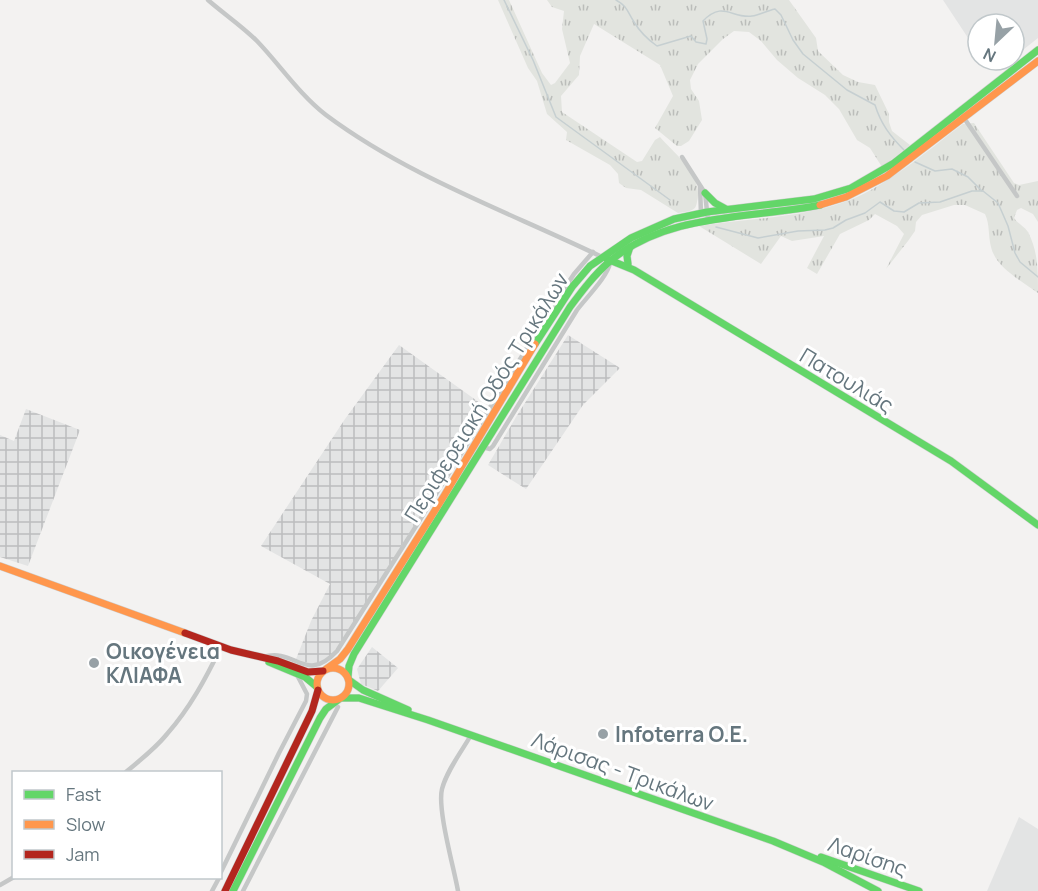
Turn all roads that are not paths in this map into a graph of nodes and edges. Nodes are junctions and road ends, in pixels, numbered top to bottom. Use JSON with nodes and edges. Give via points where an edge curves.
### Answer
{"nodes":[{"id":1,"x":208,"y":0,"type":"edge"},
{"id":2,"x":1038,"y":50,"type":"edge"},
{"id":3,"x":1038,"y":61,"type":"edge"},
{"id":4,"x":964,"y":118,"type":"junction"},
{"id":5,"x":682,"y":157,"type":"dead end"},
{"id":6,"x":703,"y":190,"type":"junction"},
{"id":7,"x":1017,"y":196,"type":"dead end"},
{"id":8,"x":727,"y":209,"type":"junction"},
{"id":9,"x":704,"y":212,"type":"junction"},
{"id":10,"x":705,"y":221,"type":"junction"},
{"id":11,"x":630,"y":247,"type":"junction"},
{"id":12,"x":593,"y":252,"type":"junction"},
{"id":13,"x":605,"y":255,"type":"junction"},
{"id":14,"x":613,"y":259,"type":"junction"},
{"id":15,"x":628,"y":264,"type":"junction"},
{"id":16,"x":634,"y":270,"type":"junction"},
{"id":17,"x":464,"y":456,"type":"junction"},
{"id":18,"x":421,"y":525,"type":"junction"},
{"id":19,"x":1038,"y":525,"type":"edge"},
{"id":20,"x":0,"y":566,"type":"edge"},
{"id":21,"x":387,"y":571,"type":"junction"},
{"id":22,"x":394,"y":575,"type":"junction"},
{"id":23,"x":221,"y":647,"type":"junction"},
{"id":24,"x":260,"y":658,"type":"junction"},
{"id":25,"x":324,"y":670,"type":"junction"},
{"id":26,"x":296,"y":673,"type":"junction"},
{"id":27,"x":348,"y":679,"type":"junction"},
{"id":28,"x":317,"y":689,"type":"junction"},
{"id":29,"x":339,"y":702,"type":"junction"},
{"id":30,"x":429,"y":720,"type":"junction"},
{"id":31,"x":471,"y":735,"type":"junction"},
{"id":32,"x":127,"y":771,"type":"edge"},
{"id":33,"x":806,"y":854,"type":"junction"},
{"id":34,"x":222,"y":872,"type":"edge"},
{"id":35,"x":225,"y":891,"type":"edge"},
{"id":36,"x":233,"y":891,"type":"edge"},
{"id":37,"x":243,"y":891,"type":"edge"},
{"id":38,"x":458,"y":891,"type":"edge"},
{"id":39,"x":878,"y":891,"type":"edge"},
{"id":40,"x":919,"y":891,"type":"edge"}],
"edges":[{"from":1,"to":12,"type":"street","via":[[258,42],[317,107],[348,130],[430,178]]},
{"from":2,"to":8,"type":"main road","name":"Περιφερειακή Οδός Τρικάλων","via":[[870,178],[814,199]]},
{"from":3,"to":4,"type":"main road","name":"Περιφερειακή Οδός Τρικάλων"},
{"from":4,"to":7,"type":"street"},
{"from":4,"to":10,"type":"main road","name":"Περιφερειακή Οδός Τρικάλων","via":[[898,169],[846,197],[803,208]]},
{"from":5,"to":6,"type":"street"},
{"from":6,"to":8,"type":"main road"},
{"from":6,"to":9,"type":"street"},
{"from":8,"to":9,"type":"main road","name":"Περιφερειακή Οδός Τρικάλων"},
{"from":9,"to":10,"type":"street"},
{"from":9,"to":13,"type":"main road","name":"Περιφερειακή Οδός Τρικάλων","via":[[655,226]]},
{"from":10,"to":11,"type":"main road","name":"Περιφερειακή Οδός Τρικάλων","via":[[668,229]]},
{"from":11,"to":14,"type":"main road","name":"Περιφερειακή Οδός Τρικάλων"},
{"from":11,"to":15,"type":"main road"},
{"from":12,"to":13,"type":"street"},
{"from":12,"to":17,"type":"street","via":[[562,290]]},
{"from":13,"to":14,"type":"main road"},
{"from":13,"to":17,"type":"main road","name":"Περιφερειακή Οδός Τρικάλων","via":[[581,276],[562,301]]},
{"from":14,"to":15,"type":"main road","name":"Πατουλιάς"},
{"from":14,"to":16,"type":"main road","name":"Πατουλιάς"},
{"from":14,"to":27,"type":"main road","name":"Περιφερειακή Οδός Τρικάλων","via":[[582,289],[482,447],[354,654]]},
{"from":15,"to":16,"type":"main road","name":"Πατουλιάς"},
{"from":16,"to":19,"type":"main road","name":"Πατουλιάς","via":[[951,461]]},
{"from":17,"to":18,"type":"main road","name":"Περιφερειακή Οδός Τρικάλων"},
{"from":18,"to":21,"type":"street"},
{"from":18,"to":22,"type":"main road","name":"Περιφερειακή Οδός Τρικάλων"},
{"from":20,"to":23,"type":"main road"},
{"from":21,"to":22,"type":"street"},
{"from":21,"to":24,"type":"street","via":[[344,641],[325,663],[312,666],[280,656]]},
{"from":22,"to":25,"type":"main road","name":"Περιφερειακή Οδός Τρικάλων","via":[[348,649]]},
{"from":23,"to":24,"type":"main road"},
{"from":23,"to":32,"type":"street","via":[[197,694],[177,722]]},
{"from":24,"to":25,"type":"main road","via":[[309,672]]},
{"from":24,"to":26,"type":"main road"},
{"from":25,"to":27,"type":"main road","via":[[341,670]]},
{"from":25,"to":28,"type":"main road","via":[[317,678]]},
{"from":26,"to":28,"type":"main road"},
{"from":26,"to":34,"type":"street","via":[[307,694],[306,701]]},
{"from":27,"to":29,"type":"main road","via":[[348,690]]},
{"from":27,"to":30,"type":"main road","name":"Λάρισας - Τρικάλων","via":[[363,690]]},
{"from":28,"to":29,"type":"main road","via":[[328,700]]},
{"from":28,"to":35,"type":"main road","via":[[312,711]]},
{"from":29,"to":30,"type":"main road","name":"Λάρισας - Τρικάλων","via":[[359,698]]},
{"from":29,"to":36,"type":"main road","via":[[326,709],[320,718]]},
{"from":29,"to":37,"type":"street"},
{"from":30,"to":31,"type":"main road","name":"Λάρισας - Τρικάλων"},
{"from":31,"to":33,"type":"main road","name":"Λάρισας - Τρικάλων"},
{"from":31,"to":38,"type":"street","via":[[441,795]]},
{"from":33,"to":39,"type":"main road"},
{"from":33,"to":40,"type":"main road","name":"Λαρίσης"}]}
